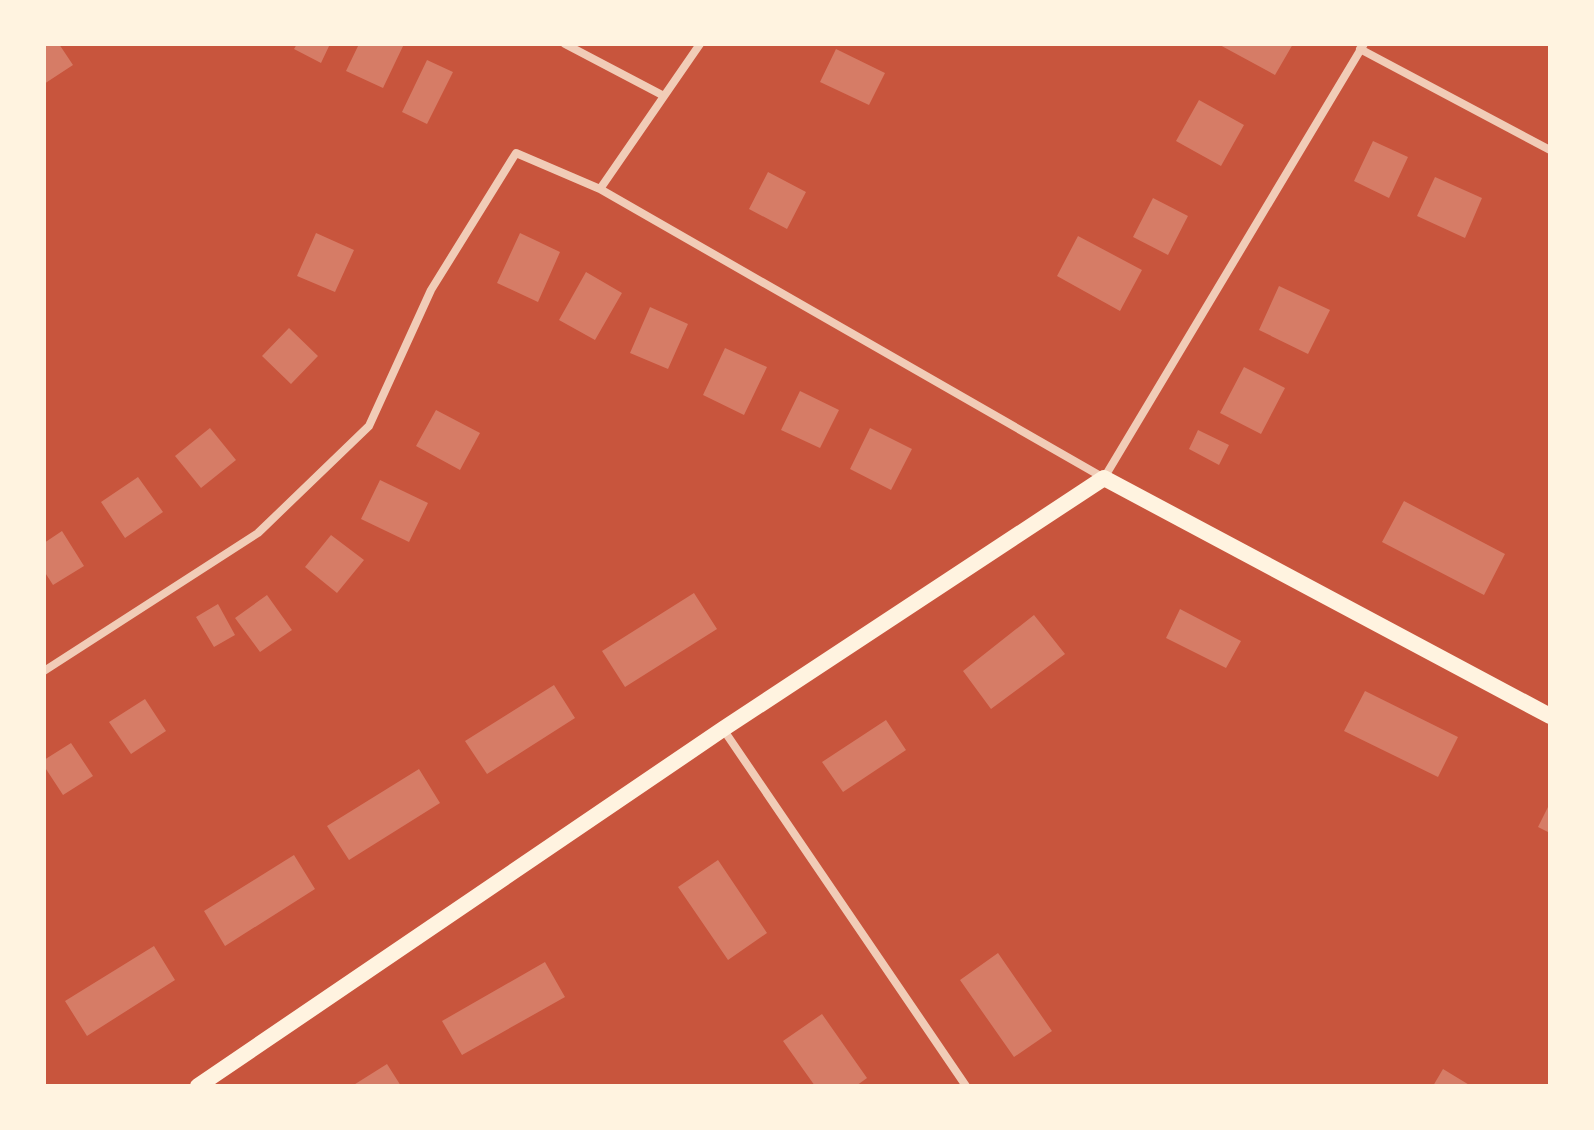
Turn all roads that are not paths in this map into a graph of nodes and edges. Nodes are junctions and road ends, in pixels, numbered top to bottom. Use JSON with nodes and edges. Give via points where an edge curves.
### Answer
{"nodes":[{"id":1,"x":565,"y":44,"type":"edge"},
{"id":2,"x":700,"y":44,"type":"edge"},
{"id":3,"x":1362,"y":47,"type":"edge"},
{"id":4,"x":664,"y":96,"type":"junction"},
{"id":5,"x":1550,"y":150,"type":"edge"},
{"id":6,"x":600,"y":189,"type":"junction"},
{"id":7,"x":1104,"y":478,"type":"junction"},
{"id":8,"x":44,"y":671,"type":"edge"},
{"id":9,"x":1550,"y":716,"type":"edge"},
{"id":10,"x":723,"y":729,"type":"junction"},
{"id":11,"x":198,"y":1086,"type":"edge"},
{"id":12,"x":966,"y":1086,"type":"edge"}],
"edges":[{"from":1,"to":4,"type":"street"},
{"from":2,"to":4,"type":"street"},
{"from":3,"to":5,"type":"street"},
{"from":3,"to":7,"type":"street"},
{"from":4,"to":6,"type":"street"},
{"from":6,"to":7,"type":"street"},
{"from":6,"to":8,"type":"street","via":[[516,153],[431,290],[369,426],[258,533]]},
{"from":7,"to":9,"type":"main road"},
{"from":7,"to":10,"type":"main road"},
{"from":10,"to":11,"type":"main road"},
{"from":10,"to":12,"type":"street"}]}
